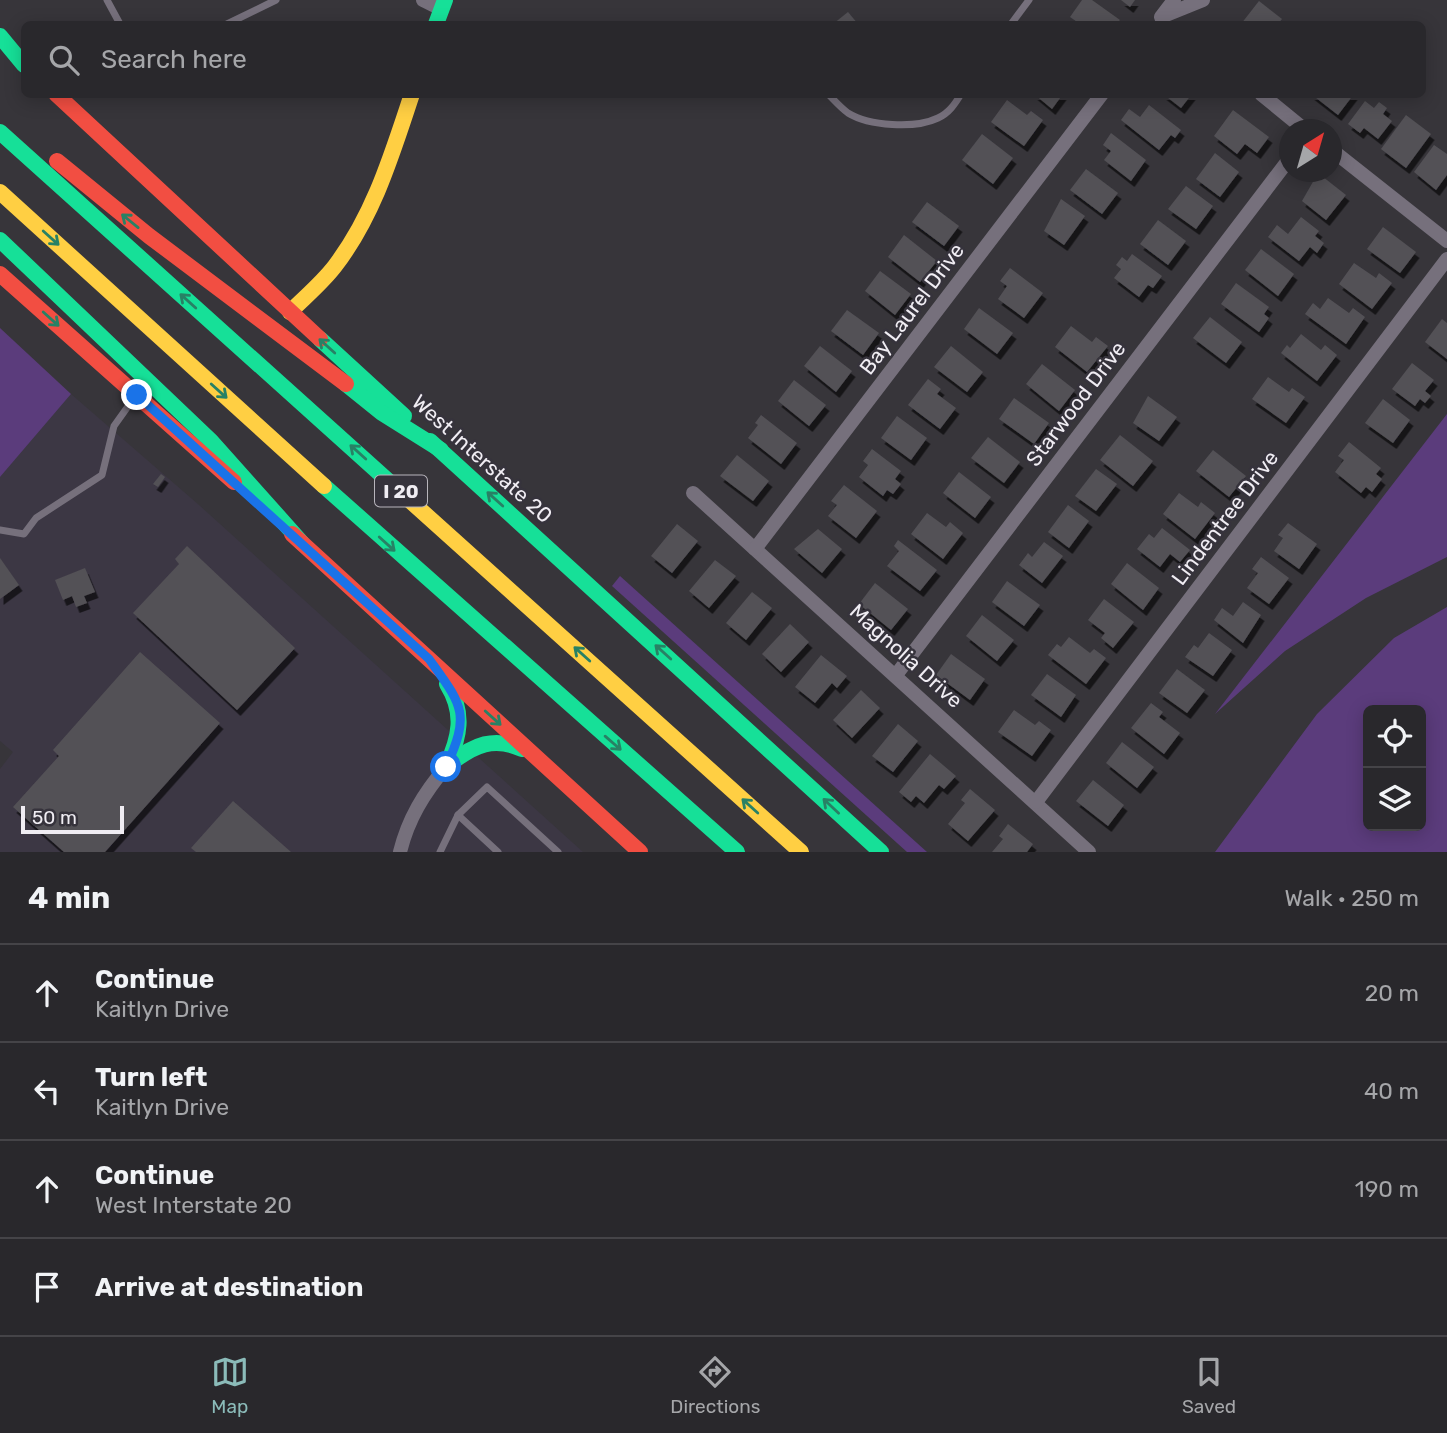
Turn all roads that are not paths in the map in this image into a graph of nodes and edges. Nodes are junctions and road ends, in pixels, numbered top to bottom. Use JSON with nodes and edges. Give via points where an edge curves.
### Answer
{"nodes":[{"id":1,"x":107,"y":0,"type":"edge"},
{"id":2,"x":256,"y":0,"type":"edge"},
{"id":3,"x":276,"y":0,"type":"edge"},
{"id":4,"x":423,"y":0,"type":"edge"},
{"id":5,"x":1029,"y":0,"type":"edge"},
{"id":6,"x":1174,"y":0,"type":"edge"},
{"id":7,"x":1203,"y":0,"type":"edge"},
{"id":8,"x":259,"y":8,"type":"junction"},
{"id":9,"x":440,"y":11,"type":"edge"},
{"id":10,"x":118,"y":21,"type":"edge"},
{"id":11,"x":232,"y":21,"type":"edge"},
{"id":12,"x":1013,"y":21,"type":"edge"},
{"id":13,"x":1163,"y":21,"type":"edge"},
{"id":14,"x":1164,"y":21,"type":"edge"},
{"id":15,"x":0,"y":36,"type":"edge"},
{"id":16,"x":0,"y":43,"type":"edge"},
{"id":17,"x":21,"y":61,"type":"edge"},
{"id":18,"x":21,"y":61,"type":"edge"},
{"id":19,"x":60,"y":98,"type":"edge"},
{"id":20,"x":411,"y":98,"type":"edge"},
{"id":21,"x":832,"y":98,"type":"edge"},
{"id":22,"x":958,"y":98,"type":"edge"},
{"id":23,"x":1099,"y":98,"type":"edge"},
{"id":24,"x":1266,"y":98,"type":"edge"},
{"id":25,"x":1292,"y":119,"type":"edge"},
{"id":26,"x":0,"y":122,"type":"edge"},
{"id":27,"x":0,"y":132,"type":"edge"},
{"id":28,"x":1342,"y":158,"type":"edge"},
{"id":29,"x":1279,"y":172,"type":"edge"},
{"id":30,"x":0,"y":192,"type":"edge"},
{"id":31,"x":0,"y":240,"type":"edge"},
{"id":32,"x":1447,"y":241,"type":"edge"},
{"id":33,"x":1447,"y":259,"type":"edge"},
{"id":34,"x":0,"y":274,"type":"edge"},
{"id":35,"x":290,"y":312,"type":"junction"},
{"id":36,"x":137,"y":395,"type":"junction"},
{"id":37,"x":441,"y":450,"type":"junction"},
{"id":38,"x":693,"y":494,"type":"dead end"},
{"id":39,"x":0,"y":530,"type":"edge"},
{"id":40,"x":302,"y":543,"type":"junction"},
{"id":41,"x":755,"y":549,"type":"junction"},
{"id":42,"x":429,"y":659,"type":"junction"},
{"id":43,"x":896,"y":675,"type":"junction"},
{"id":44,"x":542,"y":762,"type":"junction"},
{"id":45,"x":446,"y":767,"type":"junction"},
{"id":46,"x":1036,"y":802,"type":"junction"},
{"id":47,"x":458,"y":815,"type":"junction"},
{"id":48,"x":400,"y":852,"type":"edge"},
{"id":49,"x":440,"y":852,"type":"edge"},
{"id":50,"x":498,"y":852,"type":"edge"},
{"id":51,"x":558,"y":852,"type":"edge"},
{"id":52,"x":640,"y":852,"type":"edge"},
{"id":53,"x":737,"y":852,"type":"edge"},
{"id":54,"x":801,"y":852,"type":"edge"},
{"id":55,"x":881,"y":852,"type":"edge"},
{"id":56,"x":1089,"y":852,"type":"edge"}],
"edges":[{"from":1,"to":10,"type":"lane"},
{"from":2,"to":8,"type":"lane"},
{"from":3,"to":8,"type":"lane"},
{"from":4,"to":9,"type":"street"},
{"from":5,"to":12,"type":"lane"},
{"from":6,"to":13,"type":"street"},
{"from":7,"to":14,"type":"street"},
{"from":8,"to":11,"type":"lane"},
{"from":15,"to":17,"type":"main road"},
{"from":16,"to":18,"type":"main road"},
{"from":19,"to":35,"type":"main road","name":"West Interstate 20"},
{"from":20,"to":35,"type":"main road","via":[[368,216],[335,265]]},
{"from":21,"to":22,"type":"lane","via":[[859,118],[902,122],[936,119]]},
{"from":23,"to":41,"type":"street","name":"Bay Laurel Drive"},
{"from":24,"to":25,"type":"street"},
{"from":37,"to":26,"type":"main road","one_way":true,"via":[[382,414],[24,134]]},
{"from":54,"to":27,"type":"main road","number":"I 20","one_way":true},
{"from":28,"to":32,"type":"street"},
{"from":29,"to":43,"type":"street","name":"Starwood Drive"},
{"from":30,"to":53,"type":"main road","number":"I 20","one_way":true,"via":[[423,576]]},
{"from":31,"to":40,"type":"main road","via":[[211,441]]},
{"from":33,"to":46,"type":"street","name":"Lindentree Drive"},
{"from":34,"to":36,"type":"main road","one_way":true},
{"from":37,"to":35,"type":"main road","name":"West Interstate 20","one_way":true},
{"from":36,"to":39,"type":"lane","via":[[114,426],[102,475],[95,482],[46,511],[23,534]]},
{"from":36,"to":40,"type":"main road"},
{"from":55,"to":37,"type":"main road","name":"West Interstate 20","one_way":true},
{"from":38,"to":41,"type":"street","name":"Magnolia Drive"},
{"from":40,"to":42,"type":"main road"},
{"from":41,"to":43,"type":"street","name":"Magnolia Drive"},
{"from":42,"to":44,"type":"main road","one_way":true},
{"from":42,"to":45,"type":"main road","via":[[456,696],[463,723]]},
{"from":43,"to":46,"type":"street","name":"Magnolia Drive"},
{"from":44,"to":45,"type":"main road","via":[[502,741],[487,741],[472,746]]},
{"from":44,"to":52,"type":"main road"},
{"from":45,"to":48,"type":"street","via":[[407,825]]},
{"from":46,"to":56,"type":"street","name":"Magnolia Drive"},
{"from":47,"to":49,"type":"lane"},
{"from":47,"to":50,"type":"lane"},
{"from":47,"to":51,"type":"lane","via":[[487,787]]}]}
